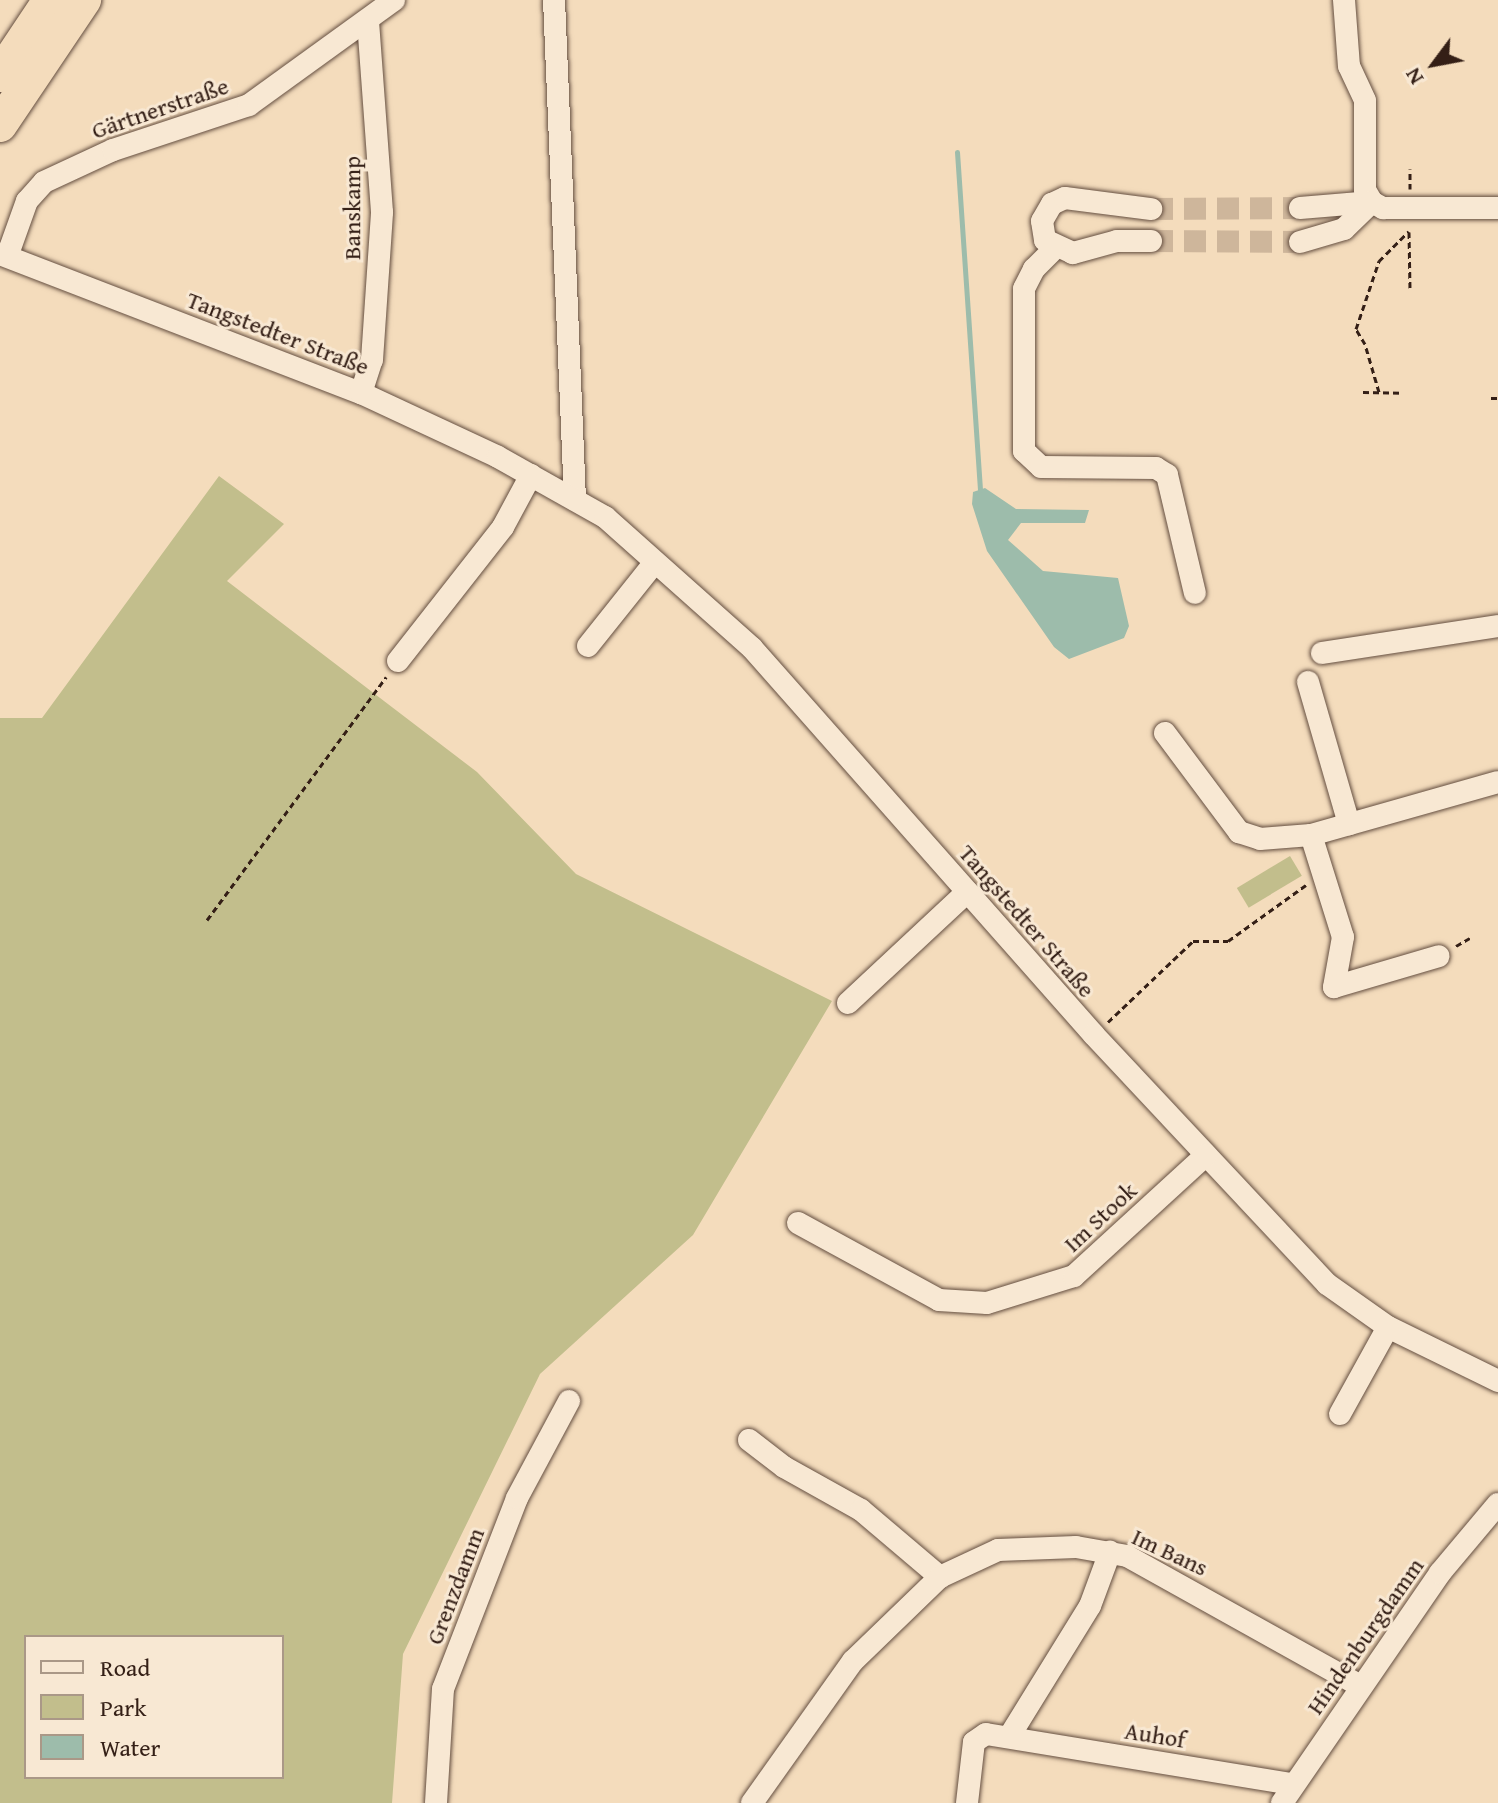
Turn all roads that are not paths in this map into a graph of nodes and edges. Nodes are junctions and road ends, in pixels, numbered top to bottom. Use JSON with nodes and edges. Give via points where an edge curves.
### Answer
{"nodes":[{"id":1,"x":50,"y":0,"type":"edge"},
{"id":2,"x":84,"y":0,"type":"edge"},
{"id":3,"x":394,"y":0,"type":"edge"},
{"id":4,"x":554,"y":0,"type":"edge"},
{"id":5,"x":1344,"y":0,"type":"edge"},
{"id":6,"x":368,"y":21,"type":"junction"},
{"id":7,"x":0,"y":75,"type":"edge"},
{"id":8,"x":0,"y":125,"type":"edge"},
{"id":9,"x":1372,"y":202,"type":"junction"},
{"id":10,"x":1300,"y":208,"type":"tunnel mouth"},
{"id":11,"x":1498,"y":208,"type":"edge"},
{"id":12,"x":1151,"y":209,"type":"tunnel mouth"},
{"id":13,"x":1151,"y":241,"type":"tunnel mouth"},
{"id":14,"x":1300,"y":242,"type":"tunnel mouth"},
{"id":15,"x":1055,"y":248,"type":"junction"},
{"id":16,"x":4,"y":254,"type":"edge"},
{"id":17,"x":361,"y":393,"type":"junction"},
{"id":18,"x":531,"y":475,"type":"junction"},
{"id":19,"x":575,"y":500,"type":"junction"},
{"id":20,"x":655,"y":562,"type":"junction"},
{"id":21,"x":1195,"y":593,"type":"dead end"},
{"id":22,"x":1498,"y":626,"type":"edge"},
{"id":23,"x":588,"y":646,"type":"dead end"},
{"id":24,"x":1322,"y":653,"type":"dead end"},
{"id":25,"x":398,"y":661,"type":"road end"},
{"id":26,"x":1308,"y":682,"type":"dead end"},
{"id":27,"x":1165,"y":733,"type":"dead end"},
{"id":28,"x":1498,"y":782,"type":"edge"},
{"id":29,"x":1349,"y":824,"type":"junction"},
{"id":30,"x":1311,"y":835,"type":"junction"},
{"id":31,"x":967,"y":892,"type":"junction"},
{"id":32,"x":1439,"y":956,"type":"dead end"},
{"id":33,"x":848,"y":1003,"type":"dead end"},
{"id":34,"x":1206,"y":1155,"type":"junction"},
{"id":35,"x":798,"y":1223,"type":"dead end"},
{"id":36,"x":1388,"y":1327,"type":"junction"},
{"id":37,"x":1498,"y":1381,"type":"edge"},
{"id":38,"x":569,"y":1401,"type":"dead end"},
{"id":39,"x":1340,"y":1414,"type":"dead end"},
{"id":40,"x":749,"y":1440,"type":"dead end"},
{"id":41,"x":1498,"y":1504,"type":"edge"},
{"id":42,"x":1110,"y":1552,"type":"junction"},
{"id":43,"x":940,"y":1577,"type":"junction"},
{"id":44,"x":1361,"y":1686,"type":"junction"},
{"id":45,"x":1009,"y":1737,"type":"junction"},
{"id":46,"x":1287,"y":1793,"type":"edge"},
{"id":47,"x":436,"y":1803,"type":"edge"},
{"id":48,"x":752,"y":1803,"type":"edge"},
{"id":49,"x":967,"y":1803,"type":"edge"}],
"edges":[{"from":1,"to":7,"type":"highway"},
{"from":2,"to":8,"type":"highway"},
{"from":3,"to":6,"type":"street","name":"Gärtnerstraße"},
{"from":4,"to":19,"type":"street"},
{"from":5,"to":9,"type":"street","via":[[1349,66],[1365,101],[1365,190]]},
{"from":6,"to":16,"type":"street","name":"Gärtnerstraße","via":[[249,105],[113,150],[44,182],[27,201]]},
{"from":6,"to":17,"type":"street","name":"Banskamp","via":[[382,212],[372,360]]},
{"from":9,"to":10,"type":"street"},
{"from":9,"to":11,"type":"street","via":[[1383,208]]},
{"from":9,"to":14,"type":"street","via":[[1344,229]]},
{"from":12,"to":15,"type":"street","via":[[1065,198],[1052,204],[1042,221],[1045,240]]},
{"from":13,"to":15,"type":"street","via":[[1117,241],[1073,253]]},
{"from":15,"to":21,"type":"street","via":[[1034,269],[1024,289],[1024,451],[1041,467],[1156,468],[1167,475]]},
{"from":16,"to":17,"type":"street","name":"Tangstedter Straße"},
{"from":17,"to":18,"type":"street","name":"Tangstedter Straße"},
{"from":18,"to":19,"type":"street","name":"Tangstedter Straße"},
{"from":18,"to":25,"type":"street","via":[[503,527]]},
{"from":19,"to":20,"type":"street","name":"Tangstedter Straße","via":[[605,517]]},
{"from":20,"to":23,"type":"street"},
{"from":20,"to":31,"type":"street","name":"Tangstedter Straße","via":[[752,648]]},
{"from":22,"to":24,"type":"street"},
{"from":26,"to":29,"type":"street"},
{"from":27,"to":30,"type":"street","via":[[1239,832],[1260,839]]},
{"from":28,"to":29,"type":"street"},
{"from":29,"to":30,"type":"street"},
{"from":30,"to":32,"type":"street","via":[[1343,937],[1334,987]]},
{"from":31,"to":33,"type":"street"},
{"from":31,"to":34,"type":"street","name":"Tangstedter Straße"},
{"from":34,"to":35,"type":"street","name":"Im Stook","via":[[1074,1276],[987,1303],[939,1300]]},
{"from":34,"to":36,"type":"street","name":"Tangstedter Straße","via":[[1327,1284]]},
{"from":36,"to":37,"type":"street","name":"Tangstedter Straße"},
{"from":36,"to":39,"type":"street"},
{"from":38,"to":47,"type":"street","name":"Grenzdamm","via":[[517,1498],[443,1689]]},
{"from":40,"to":43,"type":"street","via":[[784,1467],[861,1510]]},
{"from":41,"to":44,"type":"street","name":"Hindenburgdamm","via":[[1440,1573]]},
{"from":42,"to":43,"type":"street","name":"Im Bans","via":[[1076,1547],[998,1550]]},
{"from":42,"to":44,"type":"street","name":"Im Bans","via":[[1166,1573]]},
{"from":42,"to":45,"type":"street","via":[[1090,1606]]},
{"from":43,"to":48,"type":"street","name":"Im Bans","via":[[853,1661]]},
{"from":44,"to":46,"type":"street","name":"Hindenburgdamm"},
{"from":45,"to":46,"type":"street","name":"Auhof"},
{"from":45,"to":49,"type":"street","name":"Auhof","via":[[986,1734],[974,1742]]}]}
